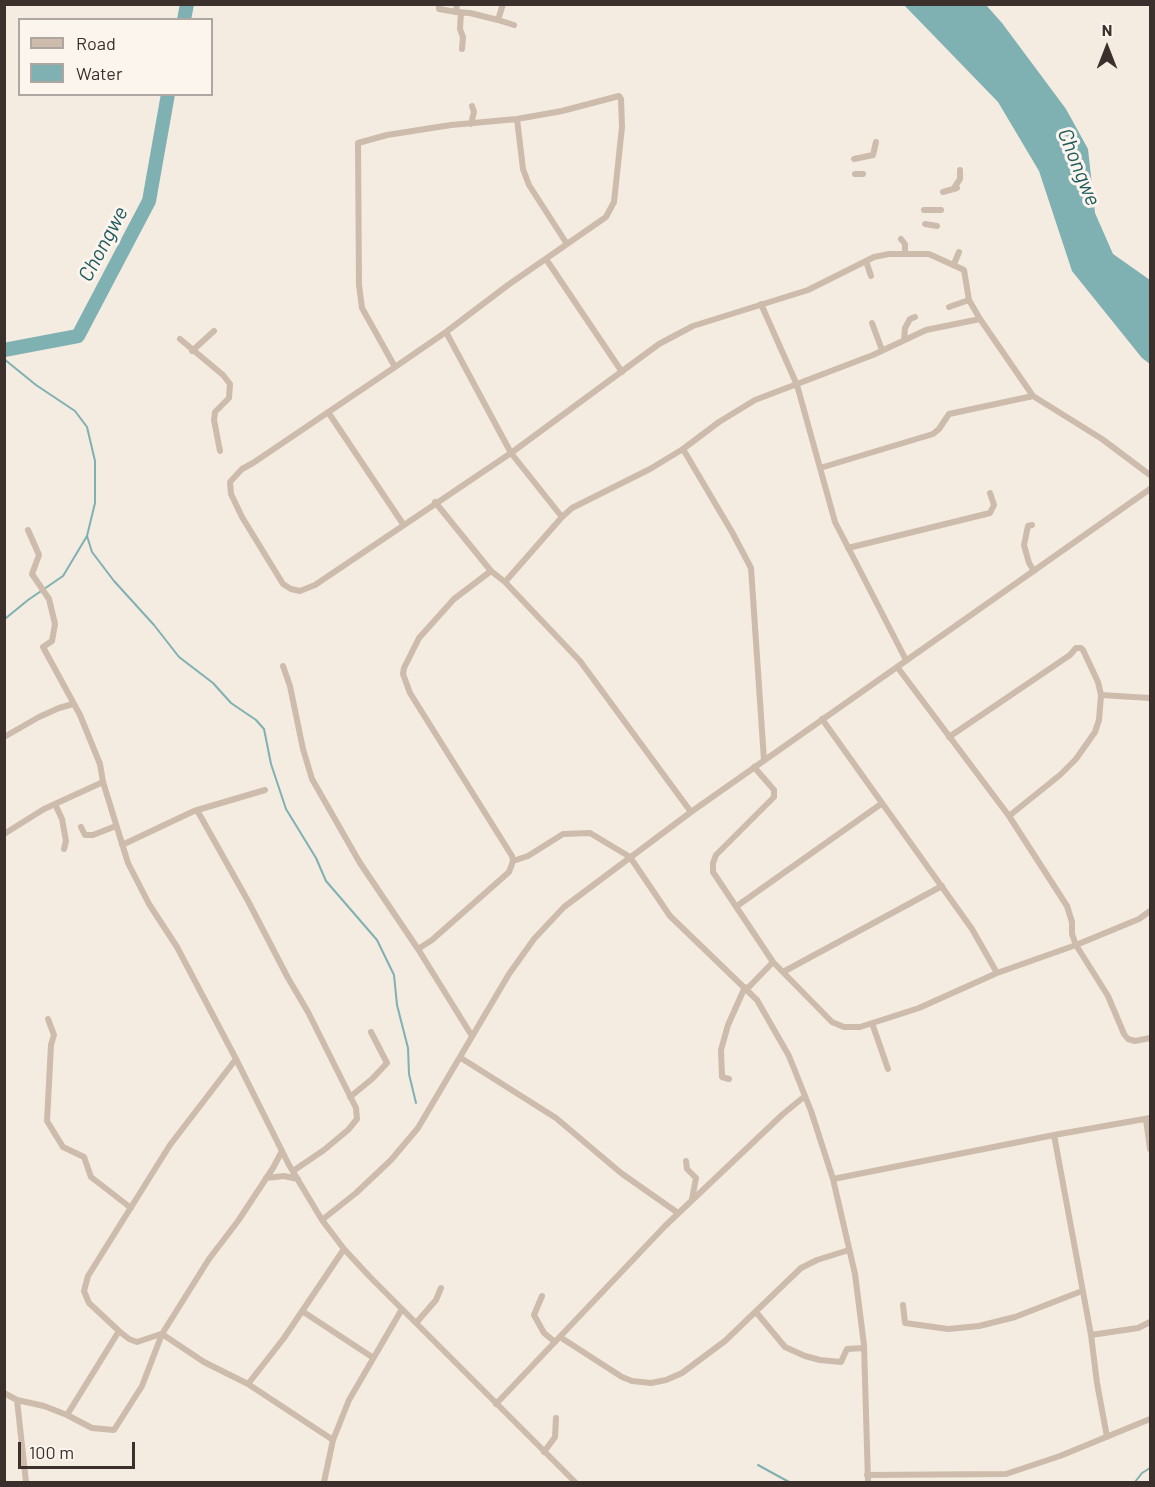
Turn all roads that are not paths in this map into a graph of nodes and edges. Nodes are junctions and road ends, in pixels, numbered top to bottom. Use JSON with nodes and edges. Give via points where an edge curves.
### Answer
{"nodes":[{"id":1,"x":439,"y":4,"type":"edge"},
{"id":2,"x":503,"y":4,"type":"edge"},
{"id":3,"x":458,"y":10,"type":"edge"},
{"id":4,"x":498,"y":20,"type":"junction"},
{"id":5,"x":514,"y":25,"type":"dead end"},
{"id":6,"x":462,"y":49,"type":"dead end"},
{"id":7,"x":472,"y":106,"type":"dead end"},
{"id":8,"x":517,"y":119,"type":"junction"},
{"id":9,"x":471,"y":124,"type":"junction"},
{"id":10,"x":876,"y":142,"type":"dead end"},
{"id":11,"x":854,"y":159,"type":"dead end"},
{"id":12,"x":960,"y":170,"type":"dead end"},
{"id":13,"x":855,"y":174,"type":"dead end"},
{"id":14,"x":863,"y":174,"type":"dead end"},
{"id":15,"x":943,"y":192,"type":"dead end"},
{"id":16,"x":924,"y":210,"type":"dead end"},
{"id":17,"x":941,"y":210,"type":"dead end"},
{"id":18,"x":925,"y":224,"type":"dead end"},
{"id":19,"x":937,"y":226,"type":"dead end"},
{"id":20,"x":901,"y":239,"type":"dead end"},
{"id":21,"x":567,"y":244,"type":"junction"},
{"id":22,"x":959,"y":252,"type":"dead end"},
{"id":23,"x":905,"y":254,"type":"junction"},
{"id":24,"x":546,"y":259,"type":"junction"},
{"id":25,"x":866,"y":261,"type":"junction"},
{"id":26,"x":954,"y":264,"type":"junction"},
{"id":27,"x":871,"y":276,"type":"dead end"},
{"id":28,"x":969,"y":300,"type":"junction"},
{"id":29,"x":760,"y":304,"type":"junction"},
{"id":30,"x":949,"y":307,"type":"dead end"},
{"id":31,"x":915,"y":317,"type":"dead end"},
{"id":32,"x":980,"y":319,"type":"junction"},
{"id":33,"x":872,"y":324,"type":"dead end"},
{"id":34,"x":214,"y":331,"type":"dead end"},
{"id":35,"x":446,"y":332,"type":"junction"},
{"id":36,"x":180,"y":339,"type":"dead end"},
{"id":37,"x":904,"y":340,"type":"junction"},
{"id":38,"x":882,"y":350,"type":"junction"},
{"id":39,"x":192,"y":351,"type":"junction"},
{"id":40,"x":395,"y":367,"type":"junction"},
{"id":41,"x":622,"y":372,"type":"junction"},
{"id":42,"x":797,"y":385,"type":"junction"},
{"id":43,"x":1033,"y":396,"type":"junction"},
{"id":44,"x":328,"y":412,"type":"junction"},
{"id":45,"x":683,"y":449,"type":"junction"},
{"id":46,"x":220,"y":451,"type":"dead end"},
{"id":47,"x":511,"y":453,"type":"junction"},
{"id":48,"x":820,"y":468,"type":"junction"},
{"id":49,"x":1150,"y":475,"type":"edge"},
{"id":50,"x":1150,"y":489,"type":"edge"},
{"id":51,"x":990,"y":493,"type":"dead end"},
{"id":52,"x":435,"y":502,"type":"junction"},
{"id":53,"x":562,"y":517,"type":"junction"},
{"id":54,"x":403,"y":524,"type":"junction"},
{"id":55,"x":1032,"y":525,"type":"dead end"},
{"id":56,"x":28,"y":530,"type":"dead end"},
{"id":57,"x":848,"y":548,"type":"junction"},
{"id":58,"x":491,"y":571,"type":"junction"},
{"id":59,"x":1034,"y":571,"type":"junction"},
{"id":60,"x":505,"y":582,"type":"junction"},
{"id":61,"x":906,"y":660,"type":"junction"},
{"id":62,"x":283,"y":666,"type":"dead end"},
{"id":63,"x":898,"y":668,"type":"junction"},
{"id":64,"x":1101,"y":695,"type":"junction"},
{"id":65,"x":1150,"y":698,"type":"edge"},
{"id":66,"x":73,"y":705,"type":"junction"},
{"id":67,"x":822,"y":719,"type":"junction"},
{"id":68,"x":949,"y":736,"type":"junction"},
{"id":69,"x":4,"y":737,"type":"edge"},
{"id":70,"x":764,"y":760,"type":"junction"},
{"id":71,"x":754,"y":767,"type":"junction"},
{"id":72,"x":103,"y":782,"type":"junction"},
{"id":73,"x":265,"y":790,"type":"dead end"},
{"id":74,"x":55,"y":804,"type":"junction"},
{"id":75,"x":881,"y":804,"type":"junction"},
{"id":76,"x":197,"y":810,"type":"junction"},
{"id":77,"x":690,"y":812,"type":"junction"},
{"id":78,"x":1009,"y":816,"type":"junction"},
{"id":79,"x":116,"y":826,"type":"junction"},
{"id":80,"x":81,"y":827,"type":"dead end"},
{"id":81,"x":4,"y":834,"type":"edge"},
{"id":82,"x":122,"y":845,"type":"junction"},
{"id":83,"x":64,"y":849,"type":"dead end"},
{"id":84,"x":630,"y":857,"type":"junction"},
{"id":85,"x":513,"y":861,"type":"junction"},
{"id":86,"x":942,"y":886,"type":"junction"},
{"id":87,"x":737,"y":906,"type":"junction"},
{"id":88,"x":1150,"y":911,"type":"edge"},
{"id":89,"x":1076,"y":945,"type":"junction"},
{"id":90,"x":418,"y":949,"type":"junction"},
{"id":91,"x":773,"y":962,"type":"junction"},
{"id":92,"x":783,"y":972,"type":"junction"},
{"id":93,"x":997,"y":973,"type":"junction"},
{"id":94,"x":746,"y":988,"type":"junction"},
{"id":95,"x":48,"y":1019,"type":"dead end"},
{"id":96,"x":872,"y":1023,"type":"junction"},
{"id":97,"x":371,"y":1032,"type":"dead end"},
{"id":98,"x":472,"y":1036,"type":"junction"},
{"id":99,"x":1150,"y":1038,"type":"edge"},
{"id":100,"x":461,"y":1058,"type":"junction"},
{"id":101,"x":236,"y":1059,"type":"junction"},
{"id":102,"x":888,"y":1070,"type":"dead end"},
{"id":103,"x":729,"y":1079,"type":"dead end"},
{"id":104,"x":805,"y":1096,"type":"junction"},
{"id":105,"x":350,"y":1097,"type":"junction"},
{"id":106,"x":1148,"y":1119,"type":"edge"},
{"id":107,"x":1054,"y":1135,"type":"junction"},
{"id":108,"x":1150,"y":1149,"type":"edge"},
{"id":109,"x":282,"y":1151,"type":"junction"},
{"id":110,"x":686,"y":1161,"type":"dead end"},
{"id":111,"x":293,"y":1171,"type":"junction"},
{"id":112,"x":266,"y":1178,"type":"junction"},
{"id":113,"x":298,"y":1179,"type":"junction"},
{"id":114,"x":833,"y":1179,"type":"junction"},
{"id":115,"x":692,"y":1200,"type":"junction"},
{"id":116,"x":131,"y":1208,"type":"junction"},
{"id":117,"x":678,"y":1213,"type":"junction"},
{"id":118,"x":322,"y":1220,"type":"junction"},
{"id":119,"x":344,"y":1249,"type":"junction"},
{"id":120,"x":849,"y":1250,"type":"junction"},
{"id":121,"x":441,"y":1288,"type":"dead end"},
{"id":122,"x":1082,"y":1291,"type":"junction"},
{"id":123,"x":542,"y":1296,"type":"dead end"},
{"id":124,"x":903,"y":1305,"type":"dead end"},
{"id":125,"x":402,"y":1309,"type":"junction"},
{"id":126,"x":302,"y":1311,"type":"junction"},
{"id":127,"x":756,"y":1312,"type":"junction"},
{"id":128,"x":1150,"y":1322,"type":"edge"},
{"id":129,"x":416,"y":1323,"type":"junction"},
{"id":130,"x":119,"y":1331,"type":"junction"},
{"id":131,"x":162,"y":1334,"type":"junction"},
{"id":132,"x":1091,"y":1335,"type":"junction"},
{"id":133,"x":558,"y":1339,"type":"junction"},
{"id":134,"x":864,"y":1348,"type":"junction"},
{"id":135,"x":372,"y":1357,"type":"junction"},
{"id":136,"x":248,"y":1384,"type":"junction"},
{"id":137,"x":4,"y":1393,"type":"edge"},
{"id":138,"x":17,"y":1400,"type":"junction"},
{"id":139,"x":496,"y":1404,"type":"junction"},
{"id":140,"x":67,"y":1415,"type":"junction"},
{"id":141,"x":556,"y":1418,"type":"dead end"},
{"id":142,"x":1150,"y":1419,"type":"edge"},
{"id":143,"x":1107,"y":1437,"type":"junction"},
{"id":144,"x":333,"y":1440,"type":"junction"},
{"id":145,"x":544,"y":1452,"type":"junction"},
{"id":146,"x":567,"y":1475,"type":"junction"},
{"id":147,"x":867,"y":1479,"type":"edge"},
{"id":148,"x":26,"y":1482,"type":"edge"},
{"id":149,"x":324,"y":1482,"type":"edge"},
{"id":150,"x":562,"y":1482,"type":"edge"},
{"id":151,"x":575,"y":1482,"type":"edge"}],
"edges":[{"from":1,"to":3,"type":"street","via":[[438,9]]},
{"from":2,"to":4,"type":"street"},
{"from":3,"to":4,"type":"street"},
{"from":3,"to":6,"type":"street"},
{"from":4,"to":5,"type":"street"},
{"from":7,"to":9,"type":"street"},
{"from":8,"to":9,"type":"street"},
{"from":8,"to":21,"type":"street","via":[[523,169],[529,185]]},
{"from":8,"to":21,"type":"street","via":[[610,97],[621,99],[614,202],[606,217]]},
{"from":9,"to":40,"type":"street","via":[[387,135],[358,143],[362,308]]},
{"from":10,"to":11,"type":"street","via":[[873,154]]},
{"from":12,"to":15,"type":"street","via":[[956,188]]},
{"from":13,"to":14,"type":"street"},
{"from":16,"to":17,"type":"street"},
{"from":18,"to":19,"type":"street"},
{"from":20,"to":23,"type":"street"},
{"from":21,"to":24,"type":"street"},
{"from":22,"to":26,"type":"street"},
{"from":23,"to":25,"type":"street"},
{"from":23,"to":26,"type":"street","via":[[929,254]]},
{"from":24,"to":35,"type":"street"},
{"from":24,"to":41,"type":"street"},
{"from":25,"to":27,"type":"street"},
{"from":25,"to":29,"type":"street","via":[[808,290]]},
{"from":26,"to":28,"type":"street","via":[[964,270]]},
{"from":28,"to":30,"type":"street"},
{"from":28,"to":32,"type":"street"},
{"from":29,"to":41,"type":"street","via":[[693,326]]},
{"from":29,"to":42,"type":"street"},
{"from":31,"to":37,"type":"street","via":[[905,328]]},
{"from":32,"to":37,"type":"street","via":[[926,330]]},
{"from":32,"to":43,"type":"street"},
{"from":33,"to":38,"type":"street"},
{"from":34,"to":39,"type":"street"},
{"from":35,"to":40,"type":"street"},
{"from":35,"to":47,"type":"street"},
{"from":36,"to":39,"type":"street"},
{"from":37,"to":38,"type":"street"},
{"from":38,"to":42,"type":"street"},
{"from":39,"to":46,"type":"street","via":[[230,384],[229,398],[215,412]]},
{"from":40,"to":44,"type":"street"},
{"from":41,"to":47,"type":"street"},
{"from":42,"to":45,"type":"street","via":[[755,400]]},
{"from":42,"to":48,"type":"street"},
{"from":43,"to":48,"type":"street","via":[[949,414],[933,434]]},
{"from":43,"to":49,"type":"street"},
{"from":44,"to":54,"type":"street"},
{"from":44,"to":54,"type":"street","via":[[242,469],[230,482],[242,517],[283,584],[300,591],[315,585]]},
{"from":45,"to":53,"type":"street"},
{"from":45,"to":70,"type":"street","via":[[751,568]]},
{"from":47,"to":52,"type":"street"},
{"from":47,"to":53,"type":"street"},
{"from":48,"to":57,"type":"street","via":[[835,522]]},
{"from":50,"to":59,"type":"street"},
{"from":51,"to":57,"type":"street","via":[[994,505],[990,513]]},
{"from":52,"to":54,"type":"street"},
{"from":52,"to":58,"type":"street"},
{"from":53,"to":60,"type":"street"},
{"from":55,"to":59,"type":"street","via":[[1028,526],[1024,545]]},
{"from":56,"to":66,"type":"street","via":[[39,555],[32,574],[49,599],[55,624],[52,641],[43,647]]},
{"from":57,"to":61,"type":"street"},
{"from":58,"to":60,"type":"street"},
{"from":58,"to":85,"type":"street","via":[[454,599],[419,638],[403,674],[410,693]]},
{"from":59,"to":61,"type":"street"},
{"from":60,"to":77,"type":"street","via":[[580,661]]},
{"from":61,"to":63,"type":"street"},
{"from":62,"to":90,"type":"street","via":[[312,779],[360,863]]},
{"from":63,"to":67,"type":"street"},
{"from":63,"to":68,"type":"street"},
{"from":64,"to":65,"type":"street"},
{"from":64,"to":68,"type":"street","via":[[1088,659],[1081,648],[1076,648]]},
{"from":64,"to":78,"type":"street","via":[[1095,732],[1076,759]]},
{"from":66,"to":69,"type":"street","via":[[39,717]]},
{"from":66,"to":72,"type":"street","via":[[100,764]]},
{"from":67,"to":70,"type":"street"},
{"from":67,"to":75,"type":"street"},
{"from":68,"to":78,"type":"street"},
{"from":70,"to":71,"type":"street"},
{"from":71,"to":77,"type":"street"},
{"from":71,"to":87,"type":"street","via":[[774,790],[774,796],[713,863],[713,872]]},
{"from":72,"to":74,"type":"street"},
{"from":72,"to":79,"type":"street"},
{"from":73,"to":76,"type":"street"},
{"from":74,"to":81,"type":"street"},
{"from":74,"to":83,"type":"street","via":[[62,819]]},
{"from":75,"to":86,"type":"street"},
{"from":75,"to":87,"type":"street"},
{"from":76,"to":82,"type":"street"},
{"from":76,"to":105,"type":"street"},
{"from":77,"to":84,"type":"street"},
{"from":78,"to":89,"type":"street","via":[[1067,906]]},
{"from":79,"to":80,"type":"street","via":[[85,836]]},
{"from":79,"to":82,"type":"street"},
{"from":82,"to":101,"type":"street","via":[[149,904],[177,947]]},
{"from":84,"to":85,"type":"street","via":[[590,833],[563,834]]},
{"from":84,"to":94,"type":"street","via":[[670,916]]},
{"from":84,"to":98,"type":"street","via":[[564,907],[534,939]]},
{"from":85,"to":90,"type":"street","via":[[509,872]]},
{"from":86,"to":92,"type":"street"},
{"from":86,"to":93,"type":"street"},
{"from":87,"to":91,"type":"street"},
{"from":88,"to":89,"type":"street"},
{"from":89,"to":93,"type":"street"},
{"from":89,"to":99,"type":"street","via":[[1108,996],[1124,1034],[1135,1041]]},
{"from":90,"to":98,"type":"street"},
{"from":91,"to":92,"type":"street"},
{"from":91,"to":94,"type":"street"},
{"from":92,"to":96,"type":"street","via":[[832,1023],[844,1027]]},
{"from":93,"to":96,"type":"street","via":[[919,1008]]},
{"from":94,"to":103,"type":"street","via":[[721,1050],[722,1077]]},
{"from":94,"to":104,"type":"street","via":[[789,1056]]},
{"from":95,"to":116,"type":"street","via":[[54,1035],[46,1121],[63,1147],[84,1157],[91,1177]]},
{"from":96,"to":102,"type":"street"},
{"from":97,"to":105,"type":"street","via":[[387,1063]]},
{"from":98,"to":100,"type":"street"},
{"from":100,"to":117,"type":"street","via":[[555,1118],[621,1173]]},
{"from":100,"to":118,"type":"street","via":[[418,1128],[391,1160]]},
{"from":101,"to":109,"type":"street"},
{"from":101,"to":116,"type":"street","via":[[170,1145]]},
{"from":104,"to":114,"type":"street"},
{"from":104,"to":115,"type":"street"},
{"from":105,"to":111,"type":"street","via":[[356,1108],[355,1121],[324,1150]]},
{"from":106,"to":107,"type":"street"},
{"from":106,"to":108,"type":"street"},
{"from":107,"to":114,"type":"street"},
{"from":107,"to":122,"type":"street"},
{"from":109,"to":111,"type":"street"},
{"from":109,"to":112,"type":"street"},
{"from":110,"to":115,"type":"street","via":[[687,1169],[696,1178]]},
{"from":111,"to":113,"type":"street"},
{"from":112,"to":113,"type":"street"},
{"from":112,"to":131,"type":"street"},
{"from":113,"to":118,"type":"street"},
{"from":114,"to":120,"type":"street"},
{"from":115,"to":117,"type":"street"},
{"from":116,"to":130,"type":"street","via":[[88,1276],[84,1291],[89,1303]]},
{"from":117,"to":133,"type":"street"},
{"from":118,"to":119,"type":"street"},
{"from":119,"to":125,"type":"street"},
{"from":119,"to":126,"type":"street"},
{"from":120,"to":127,"type":"street","via":[[806,1265]]},
{"from":120,"to":134,"type":"street"},
{"from":121,"to":129,"type":"street"},
{"from":122,"to":124,"type":"street","via":[[1015,1317],[948,1329],[905,1323]]},
{"from":122,"to":132,"type":"street"},
{"from":123,"to":133,"type":"street","via":[[534,1315],[544,1333]]},
{"from":125,"to":129,"type":"street"},
{"from":125,"to":135,"type":"street"},
{"from":126,"to":135,"type":"street"},
{"from":126,"to":136,"type":"street"},
{"from":127,"to":133,"type":"street","via":[[682,1373],[651,1383],[622,1377]]},
{"from":127,"to":134,"type":"street","via":[[785,1347],[805,1356],[841,1362],[847,1349]]},
{"from":128,"to":132,"type":"street","via":[[1138,1328]]},
{"from":129,"to":139,"type":"street"},
{"from":130,"to":131,"type":"street","via":[[137,1342]]},
{"from":130,"to":140,"type":"street"},
{"from":131,"to":136,"type":"street","via":[[204,1362]]},
{"from":131,"to":140,"type":"street","via":[[142,1386],[114,1430],[92,1428]]},
{"from":132,"to":143,"type":"street"},
{"from":133,"to":139,"type":"street"},
{"from":134,"to":147,"type":"street"},
{"from":135,"to":144,"type":"street","via":[[348,1400]]},
{"from":136,"to":144,"type":"street"},
{"from":137,"to":138,"type":"street"},
{"from":138,"to":140,"type":"street"},
{"from":138,"to":148,"type":"street"},
{"from":139,"to":145,"type":"street"},
{"from":141,"to":145,"type":"street","via":[[555,1437]]},
{"from":142,"to":143,"type":"street"},
{"from":143,"to":147,"type":"street","via":[[1006,1474]]},
{"from":144,"to":149,"type":"street"},
{"from":145,"to":146,"type":"street"},
{"from":146,"to":150,"type":"street"},
{"from":146,"to":151,"type":"street"}]}
